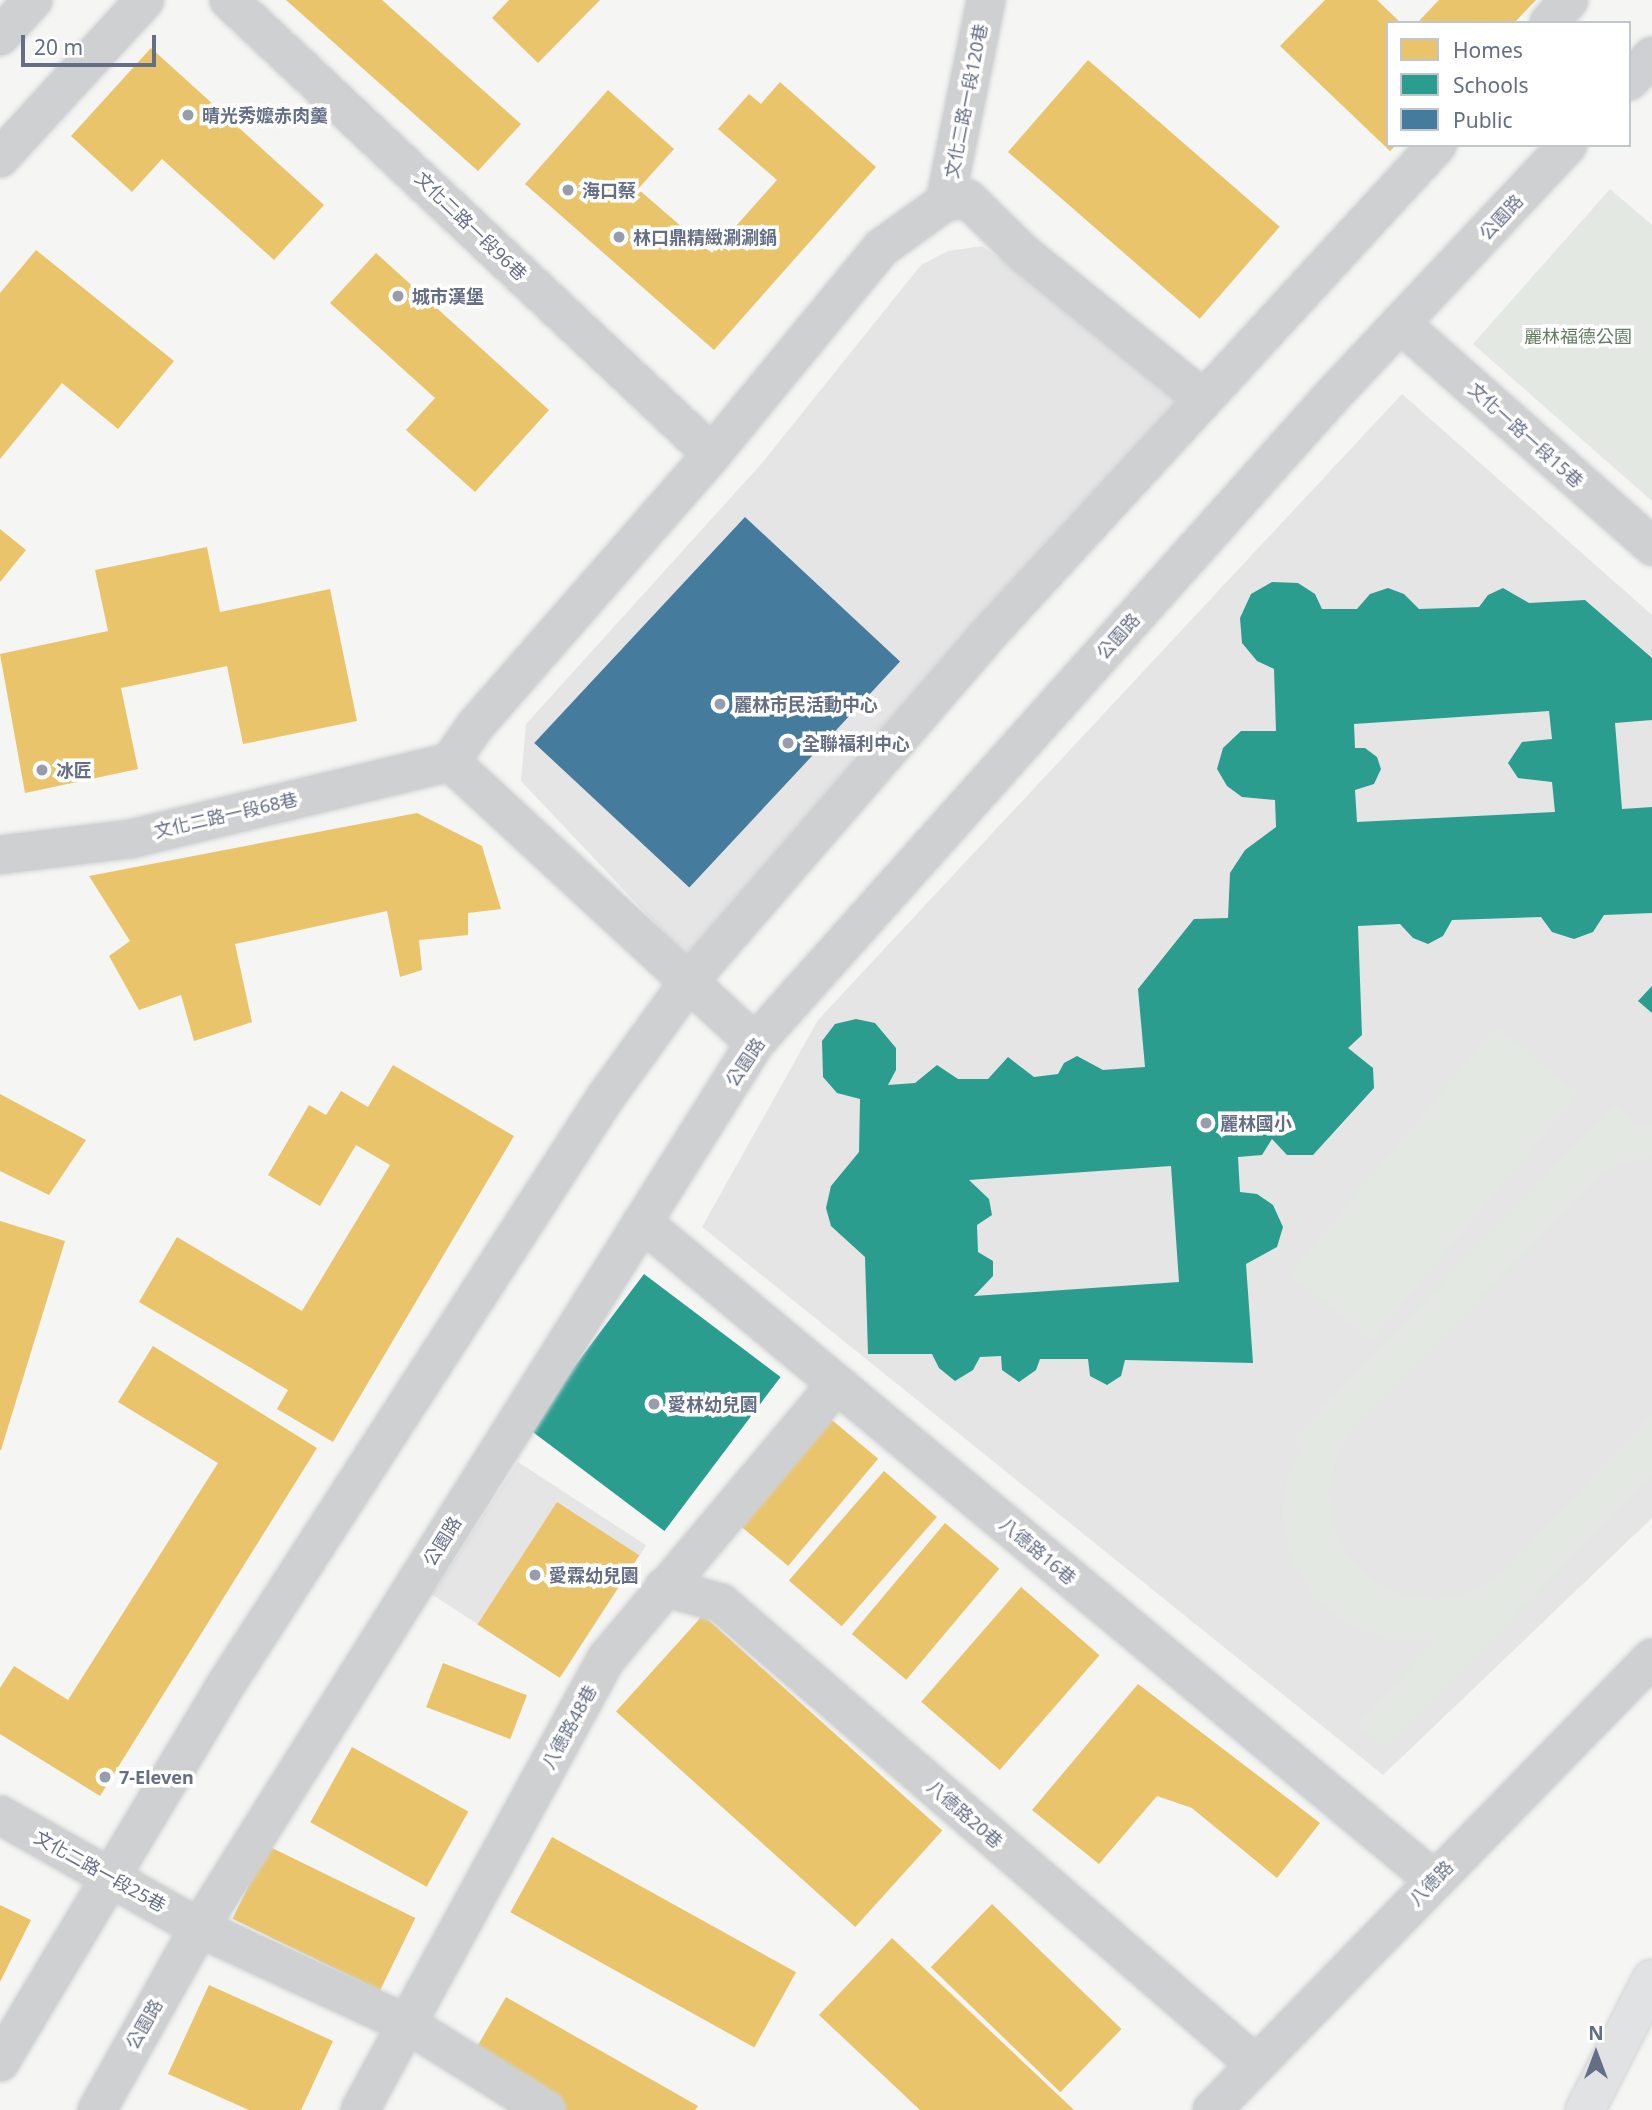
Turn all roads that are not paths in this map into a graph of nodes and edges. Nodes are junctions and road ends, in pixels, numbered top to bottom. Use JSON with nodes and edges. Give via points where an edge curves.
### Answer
{"nodes":[{"id":1,"x":33,"y":0,"type":"edge"},
{"id":2,"x":145,"y":0,"type":"edge"},
{"id":3,"x":229,"y":0,"type":"edge"},
{"id":4,"x":986,"y":0,"type":"edge"},
{"id":5,"x":1569,"y":0,"type":"edge"},
{"id":6,"x":1551,"y":21,"type":"edge"},
{"id":7,"x":0,"y":36,"type":"edge"},
{"id":8,"x":1652,"y":56,"type":"edge"},
{"id":9,"x":1631,"y":78,"type":"edge"},
{"id":10,"x":1435,"y":147,"type":"edge"},
{"id":11,"x":1566,"y":147,"type":"edge"},
{"id":12,"x":0,"y":158,"type":"edge"},
{"id":13,"x":946,"y":202,"type":"junction"},
{"id":14,"x":1400,"y":323,"type":"junction"},
{"id":15,"x":1203,"y":399,"type":"junction"},
{"id":16,"x":712,"y":454,"type":"junction"},
{"id":17,"x":1652,"y":546,"type":"edge"},
{"id":18,"x":450,"y":762,"type":"junction"},
{"id":19,"x":0,"y":856,"type":"edge"},
{"id":20,"x":690,"y":981,"type":"junction"},
{"id":21,"x":755,"y":1043,"type":"junction"},
{"id":22,"x":642,"y":1222,"type":"junction"},
{"id":23,"x":837,"y":1384,"type":"junction"},
{"id":24,"x":664,"y":1587,"type":"junction"},
{"id":25,"x":1652,"y":1658,"type":"edge"},
{"id":26,"x":0,"y":1815,"type":"edge"},
{"id":27,"x":110,"y":1876,"type":"junction"},
{"id":28,"x":1434,"y":1880,"type":"junction"},
{"id":29,"x":199,"y":1928,"type":"junction"},
{"id":30,"x":1652,"y":1979,"type":"edge"},
{"id":31,"x":407,"y":2024,"type":"junction"},
{"id":32,"x":0,"y":2062,"type":"edge"},
{"id":33,"x":1254,"y":2063,"type":"junction"},
{"id":34,"x":97,"y":2110,"type":"edge"},
{"id":35,"x":360,"y":2110,"type":"edge"},
{"id":36,"x":545,"y":2110,"type":"edge"},
{"id":37,"x":1212,"y":2110,"type":"edge"},
{"id":38,"x":1585,"y":2110,"type":"edge"}],
"edges":[{"from":1,"to":7,"type":"street"},
{"from":2,"to":12,"type":"street"},
{"from":3,"to":16,"type":"street","name":"文化二路一段96巷"},
{"from":4,"to":13,"type":"street","name":"文化二路一段120巷"},
{"from":5,"to":6,"type":"street"},
{"from":8,"to":9,"type":"street"},
{"from":10,"to":15,"type":"street"},
{"from":11,"to":14,"type":"street","name":"公園路"},
{"from":13,"to":15,"type":"street","via":[[968,199],[1023,253]]},
{"from":13,"to":16,"type":"street","via":[[881,248]]},
{"from":14,"to":17,"type":"street","name":"文化一路一段15巷"},
{"from":14,"to":21,"type":"street","name":"公園路"},
{"from":15,"to":20,"type":"street","via":[[983,640]]},
{"from":16,"to":18,"type":"street","via":[[475,726]]},
{"from":18,"to":19,"type":"street","name":"文化二路一段68巷","via":[[130,838]]},
{"from":18,"to":20,"type":"street"},
{"from":20,"to":21,"type":"street"},
{"from":20,"to":27,"type":"street","via":[[605,1098],[464,1315],[223,1689]]},
{"from":21,"to":22,"type":"street","name":"公園路"},
{"from":22,"to":23,"type":"street","name":"八德路16巷"},
{"from":22,"to":29,"type":"street","name":"公園路"},
{"from":23,"to":24,"type":"street","name":"八德路48巷"},
{"from":23,"to":28,"type":"street","name":"八德路16巷"},
{"from":24,"to":31,"type":"street","name":"八德路48巷","via":[[606,1659]]},
{"from":24,"to":33,"type":"street","name":"八德路20巷","via":[[721,1603]]},
{"from":25,"to":28,"type":"street","name":"八德路"},
{"from":26,"to":27,"type":"street","name":"文化二路一段25巷"},
{"from":27,"to":29,"type":"street","name":"文化二路一段25巷"},
{"from":27,"to":32,"type":"street"},
{"from":28,"to":33,"type":"street","name":"八德路"},
{"from":29,"to":31,"type":"street","name":"文化二路一段25巷"},
{"from":29,"to":34,"type":"street","name":"公園路"},
{"from":30,"to":38,"type":"main road"},
{"from":31,"to":35,"type":"street","name":"八德路48巷"},
{"from":31,"to":36,"type":"street","name":"文化二路一段25巷"},
{"from":33,"to":37,"type":"street","name":"八德路"}]}
